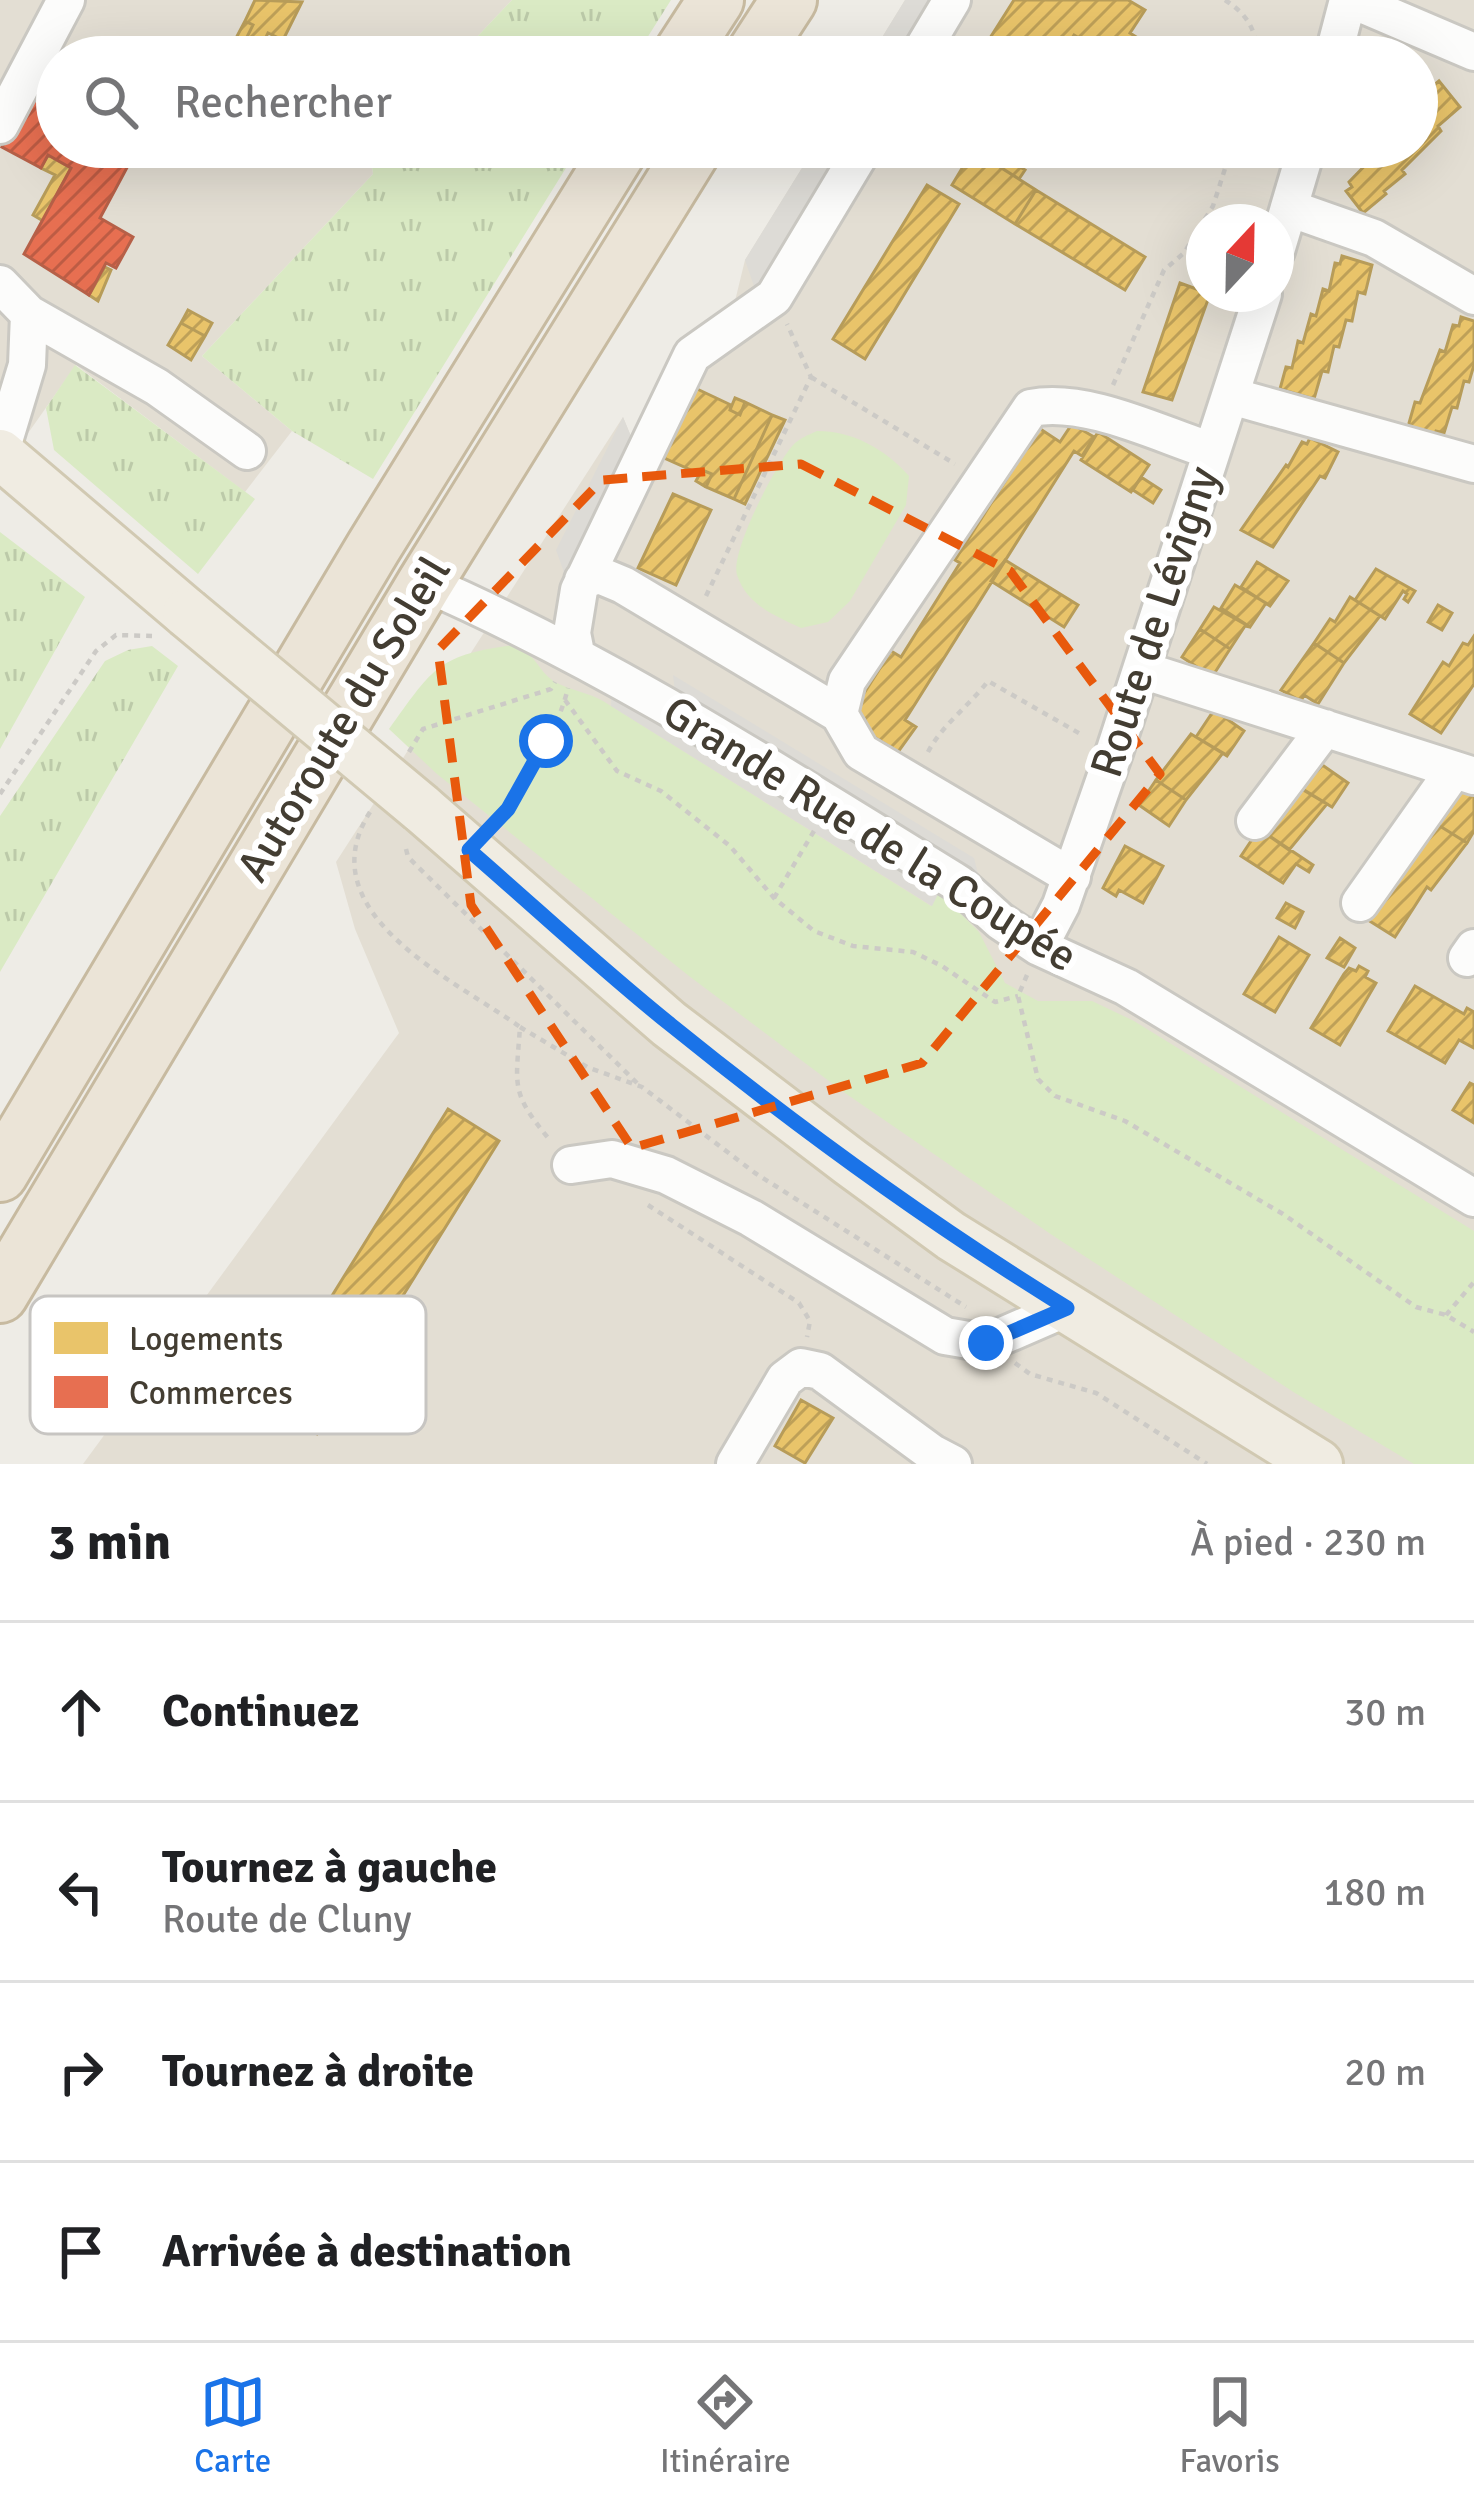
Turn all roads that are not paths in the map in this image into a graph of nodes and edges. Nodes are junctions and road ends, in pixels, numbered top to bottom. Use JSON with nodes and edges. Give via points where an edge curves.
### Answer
{"nodes":[{"id":1,"x":67,"y":0,"type":"edge"},
{"id":2,"x":716,"y":0,"type":"edge"},
{"id":3,"x":788,"y":0,"type":"edge"},
{"id":4,"x":952,"y":0,"type":"edge"},
{"id":5,"x":1350,"y":0,"type":"edge"},
{"id":6,"x":48,"y":36,"type":"edge"},
{"id":7,"x":693,"y":36,"type":"edge"},
{"id":8,"x":765,"y":36,"type":"edge"},
{"id":9,"x":931,"y":36,"type":"edge"},
{"id":10,"x":1339,"y":36,"type":"edge"},
{"id":11,"x":1436,"y":36,"type":"edge"},
{"id":12,"x":1438,"y":37,"type":"edge"},
{"id":13,"x":1474,"y":52,"type":"edge"},
{"id":14,"x":36,"y":57,"type":"edge"},
{"id":15,"x":0,"y":124,"type":"edge"},
{"id":16,"x":608,"y":168,"type":"edge"},
{"id":17,"x":682,"y":168,"type":"edge"},
{"id":18,"x":852,"y":168,"type":"edge"},
{"id":19,"x":1301,"y":168,"type":"edge"},
{"id":20,"x":1290,"y":204,"type":"edge"},
{"id":21,"x":1294,"y":210,"type":"edge"},
{"id":22,"x":0,"y":284,"type":"edge"},
{"id":23,"x":1474,"y":296,"type":"edge"},
{"id":24,"x":1257,"y":312,"type":"edge"},
{"id":25,"x":29,"y":314,"type":"junction"},
{"id":26,"x":1231,"y":396,"type":"junction"},
{"id":27,"x":1209,"y":450,"type":"junction"},
{"id":28,"x":247,"y":451,"type":"dead end"},
{"id":29,"x":0,"y":454,"type":"edge"},
{"id":30,"x":1474,"y":464,"type":"edge"},
{"id":31,"x":584,"y":580,"type":"junction"},
{"id":32,"x":425,"y":583,"type":"junction"},
{"id":33,"x":576,"y":653,"type":"junction"},
{"id":34,"x":1142,"y":670,"type":"junction"},
{"id":35,"x":839,"y":714,"type":"junction"},
{"id":36,"x":1325,"y":728,"type":"junction"},
{"id":37,"x":1464,"y":773,"type":"edge"},
{"id":38,"x":1255,"y":821,"type":"dead end"},
{"id":39,"x":1072,"y":877,"type":"junction"},
{"id":40,"x":1360,"y":903,"type":"dead end"},
{"id":41,"x":1039,"y":947,"type":"junction"},
{"id":42,"x":572,"y":1165,"type":"dead end"},
{"id":43,"x":0,"y":1174,"type":"edge"},
{"id":44,"x":1474,"y":1198,"type":"edge"},
{"id":45,"x":0,"y":1295,"type":"edge"},
{"id":46,"x":1067,"y":1308,"type":"junction"},
{"id":47,"x":937,"y":1460,"type":"edge"},
{"id":48,"x":735,"y":1464,"type":"edge"},
{"id":49,"x":1318,"y":1464,"type":"edge"}],
"edges":[{"from":1,"to":6,"type":"street"},
{"from":2,"to":7,"type":"highway"},
{"from":3,"to":8,"type":"highway"},
{"from":4,"to":9,"type":"street"},
{"from":5,"to":10,"type":"street"},
{"from":5,"to":11,"type":"street"},
{"from":12,"to":13,"type":"street"},
{"from":14,"to":15,"type":"street"},
{"from":16,"to":43,"type":"highway","name":"Autoroute du Soleil"},
{"from":17,"to":32,"type":"highway","name":"Autoroute du Soleil"},
{"from":18,"to":31,"type":"street","via":[[775,297],[692,355]]},
{"from":19,"to":20,"type":"street"},
{"from":21,"to":23,"type":"street","via":[[1374,238]]},
{"from":22,"to":25,"type":"street"},
{"from":24,"to":26,"type":"street","name":"Route de Lévigny"},
{"from":25,"to":28,"type":"street","via":[[157,387]]},
{"from":25,"to":29,"type":"street","via":[[27,365]]},
{"from":26,"to":27,"type":"street","name":"Route de Lévigny"},
{"from":26,"to":30,"type":"street"},
{"from":27,"to":34,"type":"street","name":"Route de Lévigny"},
{"from":27,"to":35,"type":"street","via":[[1081,408],[1031,408],[847,681]]},
{"from":29,"to":46,"type":"main road","bridge":true,"via":[[174,626],[421,808],[669,1024],[951,1236]]},
{"from":31,"to":33,"type":"street","via":[[574,610]]},
{"from":31,"to":35,"type":"street","via":[[599,574]]},
{"from":32,"to":33,"type":"street","name":"Grande Rue de la Coupée"},
{"from":32,"to":45,"type":"highway","name":"Autoroute du Soleil"},
{"from":33,"to":41,"type":"street","name":"Grande Rue de la Coupée","via":[[959,884]]},
{"from":34,"to":36,"type":"street"},
{"from":34,"to":39,"type":"street","name":"Route de Lévigny"},
{"from":35,"to":39,"type":"street","via":[[861,752]]},
{"from":36,"to":37,"type":"street"},
{"from":36,"to":38,"type":"street"},
{"from":37,"to":40,"type":"street"},
{"from":39,"to":41,"type":"street","name":"Route de Lévigny"},
{"from":41,"to":44,"type":"street","name":"Grande Rue de la Coupée","via":[[1126,987]]},
{"from":42,"to":46,"type":"street","via":[[612,1159],[666,1175],[945,1336],[986,1343]]},
{"from":46,"to":49,"type":"main road"},
{"from":47,"to":48,"type":"street","via":[[820,1371],[801,1367],[785,1379]]}]}
